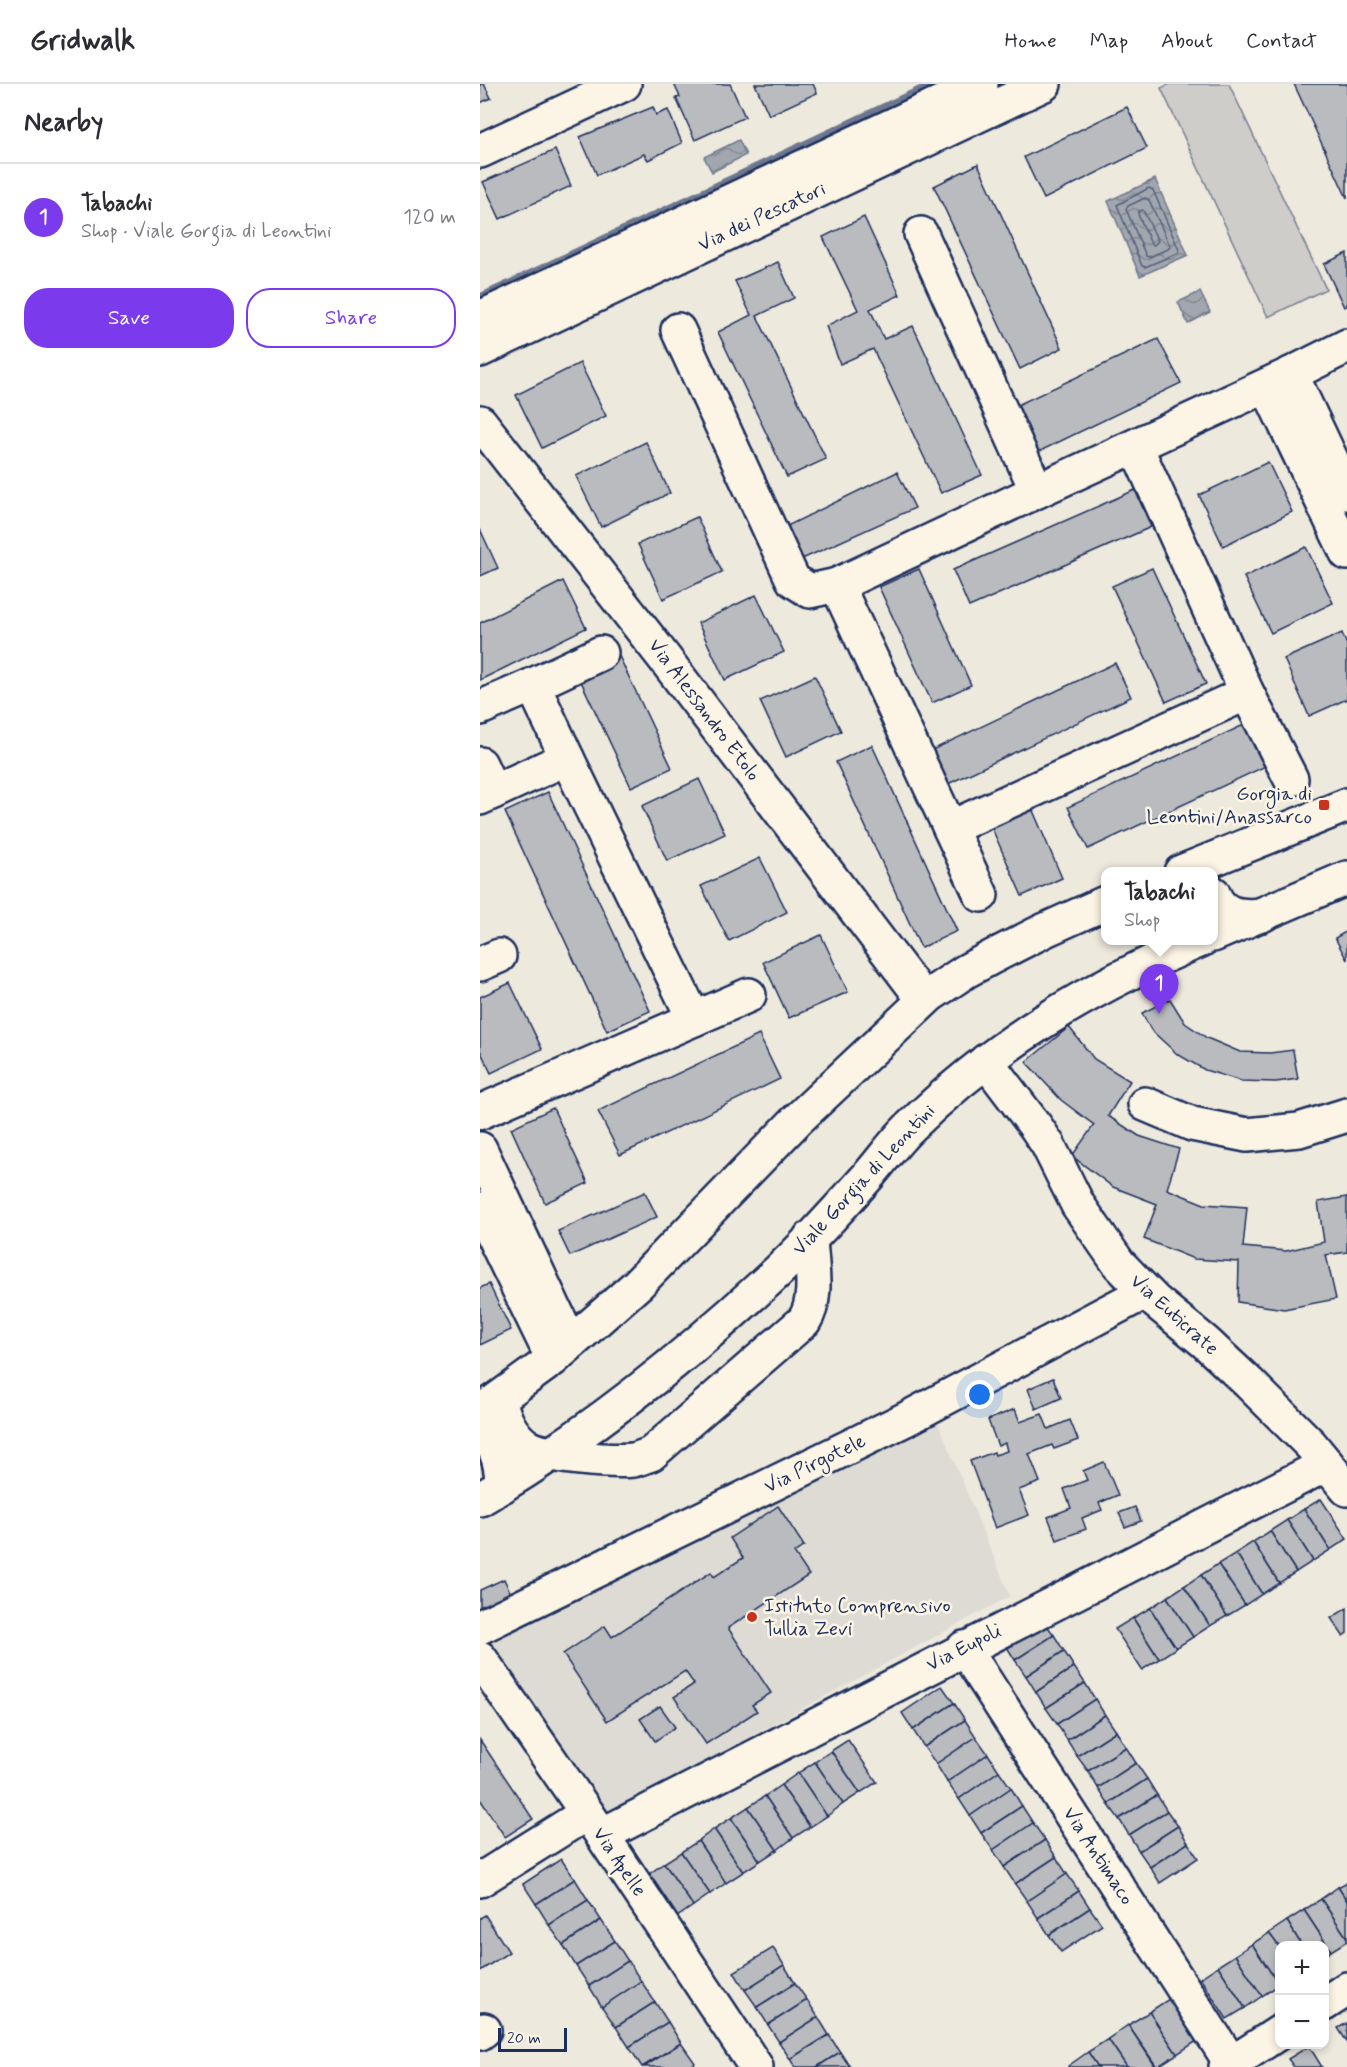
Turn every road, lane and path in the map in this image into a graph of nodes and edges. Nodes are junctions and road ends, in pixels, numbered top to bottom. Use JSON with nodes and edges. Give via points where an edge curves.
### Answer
{"nodes":[{"id":1,"x":624,"y":84,"type":"edge"},
{"id":2,"x":981,"y":84,"type":"edge"},
{"id":3,"x":1044,"y":84,"type":"edge"},
{"id":4,"x":480,"y":151,"type":"edge"},
{"id":5,"x":921,"y":234,"type":"dead end"},
{"id":6,"x":480,"y":318,"type":"edge"},
{"id":7,"x":678,"y":330,"type":"dead end"},
{"id":8,"x":1347,"y":346,"type":"edge"},
{"id":9,"x":480,"y":350,"type":"edge"},
{"id":10,"x":1279,"y":380,"type":"junction"},
{"id":11,"x":480,"y":423,"type":"edge"},
{"id":12,"x":1136,"y":447,"type":"junction"},
{"id":13,"x":1318,"y":463,"type":"junction"},
{"id":14,"x":1037,"y":491,"type":"junction"},
{"id":15,"x":1347,"y":493,"type":"edge"},
{"id":16,"x":1347,"y":553,"type":"edge"},
{"id":17,"x":837,"y":585,"type":"junction"},
{"id":18,"x":601,"y":653,"type":"dead end"},
{"id":19,"x":533,"y":685,"type":"junction"},
{"id":20,"x":1247,"y":693,"type":"junction"},
{"id":21,"x":480,"y":708,"type":"edge"},
{"id":22,"x":567,"y":758,"type":"junction"},
{"id":23,"x":1291,"y":779,"type":"dead end"},
{"id":24,"x":484,"y":784,"type":"edge"},
{"id":25,"x":1347,"y":805,"type":"edge"},
{"id":26,"x":950,"y":828,"type":"junction"},
{"id":27,"x":1238,"y":848,"type":"junction"},
{"id":28,"x":1193,"y":867,"type":"edge"},
{"id":29,"x":1218,"y":867,"type":"edge"},
{"id":30,"x":1347,"y":878,"type":"edge"},
{"id":31,"x":981,"y":895,"type":"dead end"},
{"id":32,"x":1218,"y":903,"type":"edge"},
{"id":33,"x":1101,"y":905,"type":"edge"},
{"id":34,"x":1263,"y":915,"type":"junction"},
{"id":35,"x":1218,"y":933,"type":"edge"},
{"id":36,"x":1188,"y":945,"type":"edge"},
{"id":37,"x":749,"y":995,"type":"dead end"},
{"id":38,"x":924,"y":1000,"type":"junction"},
{"id":39,"x":694,"y":1019,"type":"junction"},
{"id":40,"x":986,"y":1061,"type":"junction"},
{"id":41,"x":1145,"y":1104,"type":"dead end"},
{"id":42,"x":480,"y":1112,"type":"edge"},
{"id":43,"x":1347,"y":1115,"type":"edge"},
{"id":44,"x":480,"y":1149,"type":"edge"},
{"id":45,"x":480,"y":1209,"type":"edge"},
{"id":46,"x":810,"y":1238,"type":"junction"},
{"id":47,"x":498,"y":1242,"type":"edge"},
{"id":48,"x":1145,"y":1292,"type":"junction"},
{"id":49,"x":562,"y":1350,"type":"junction"},
{"id":50,"x":490,"y":1405,"type":"edge"},
{"id":51,"x":480,"y":1430,"type":"edge"},
{"id":52,"x":550,"y":1454,"type":"junction"},
{"id":53,"x":1327,"y":1464,"type":"junction"},
{"id":54,"x":1347,"y":1489,"type":"edge"},
{"id":55,"x":491,"y":1492,"type":"edge"},
{"id":56,"x":480,"y":1627,"type":"edge"},
{"id":57,"x":964,"y":1648,"type":"junction"},
{"id":58,"x":480,"y":1658,"type":"edge"},
{"id":59,"x":594,"y":1824,"type":"junction"},
{"id":60,"x":480,"y":1880,"type":"edge"},
{"id":61,"x":1347,"y":1989,"type":"edge"},
{"id":62,"x":1329,"y":2001,"type":"edge"},
{"id":63,"x":1275,"y":2035,"type":"edge"},
{"id":64,"x":1228,"y":2065,"type":"edge"},
{"id":65,"x":756,"y":2067,"type":"edge"}],
"edges":[{"from":1,"to":4,"type":"street"},
{"from":2,"to":6,"type":"street","name":"Via dei Pescatori"},
{"from":3,"to":9,"type":"street","name":"Via dei Pescatori"},
{"from":5,"to":14,"type":"street"},
{"from":7,"to":17,"type":"street","via":[[793,580],[810,591]]},
{"from":8,"to":10,"type":"street"},
{"from":10,"to":12,"type":"street"},
{"from":10,"to":13,"type":"street"},
{"from":11,"to":38,"type":"street","name":"Via Alessandro Etolo"},
{"from":12,"to":14,"type":"street"},
{"from":12,"to":20,"type":"street"},
{"from":13,"to":15,"type":"street"},
{"from":13,"to":16,"type":"street"},
{"from":14,"to":17,"type":"street"},
{"from":17,"to":26,"type":"street"},
{"from":18,"to":19,"type":"street"},
{"from":19,"to":21,"type":"street"},
{"from":19,"to":22,"type":"street"},
{"from":20,"to":23,"type":"street"},
{"from":20,"to":26,"type":"street"},
{"from":22,"to":24,"type":"street"},
{"from":22,"to":39,"type":"street"},
{"from":25,"to":27,"type":"street"},
{"from":26,"to":31,"type":"street"},
{"from":27,"to":28,"type":"street"},
{"from":27,"to":29,"type":"street"},
{"from":30,"to":34,"type":"street","name":"Viale Gorgia di Leontini"},
{"from":32,"to":34,"type":"street","via":[[1229,913],[1240,916]]},
{"from":33,"to":38,"type":"street","via":[[994,956]]},
{"from":34,"to":35,"type":"street","name":"Viale Gorgia di Leontini"},
{"from":36,"to":40,"type":"street","name":"Viale Gorgia di Leontini","via":[[1099,987]]},
{"from":37,"to":39,"type":"street"},
{"from":38,"to":49,"type":"street","via":[[797,1120],[650,1274]]},
{"from":39,"to":42,"type":"street"},
{"from":40,"to":46,"type":"street","name":"Viale Gorgia di Leontini","via":[[906,1131]]},
{"from":40,"to":48,"type":"street","name":"Via Euticrate","via":[[1042,1136],[1087,1219]]},
{"from":41,"to":43,"type":"street","via":[[1192,1124],[1246,1135],[1299,1130]]},
{"from":44,"to":47,"type":"street"},
{"from":45,"to":47,"type":"street"},
{"from":46,"to":52,"type":"street","name":"Viale Gorgia di Leontini","via":[[764,1285],[664,1371]]},
{"from":46,"to":52,"type":"street","via":[[813,1299],[804,1321],[657,1450],[631,1460]]},
{"from":47,"to":49,"type":"street"},
{"from":48,"to":53,"type":"street","name":"Via Euticrate","via":[[1239,1372]]},
{"from":48,"to":56,"type":"street","name":"Via Pirgotele","via":[[906,1419]]},
{"from":49,"to":50,"type":"street"},
{"from":50,"to":52,"type":"street","via":[[530,1448]]},
{"from":51,"to":55,"type":"street","via":[[498,1454],[501,1468]]},
{"from":52,"to":55,"type":"street","name":"Viale Gorgia di Leontini"},
{"from":53,"to":54,"type":"street","name":"Via Euticrate"},
{"from":53,"to":57,"type":"street","name":"Via Eupoli"},
{"from":57,"to":59,"type":"street","name":"Via Eupoli"},
{"from":57,"to":64,"type":"street","name":"Via Antimaco"},
{"from":58,"to":59,"type":"street","name":"Via Apelle"},
{"from":59,"to":60,"type":"street","name":"Via Eupoli"},
{"from":59,"to":65,"type":"street","name":"Via Apelle"},
{"from":61,"to":62,"type":"street"},
{"from":63,"to":64,"type":"street"}]}
